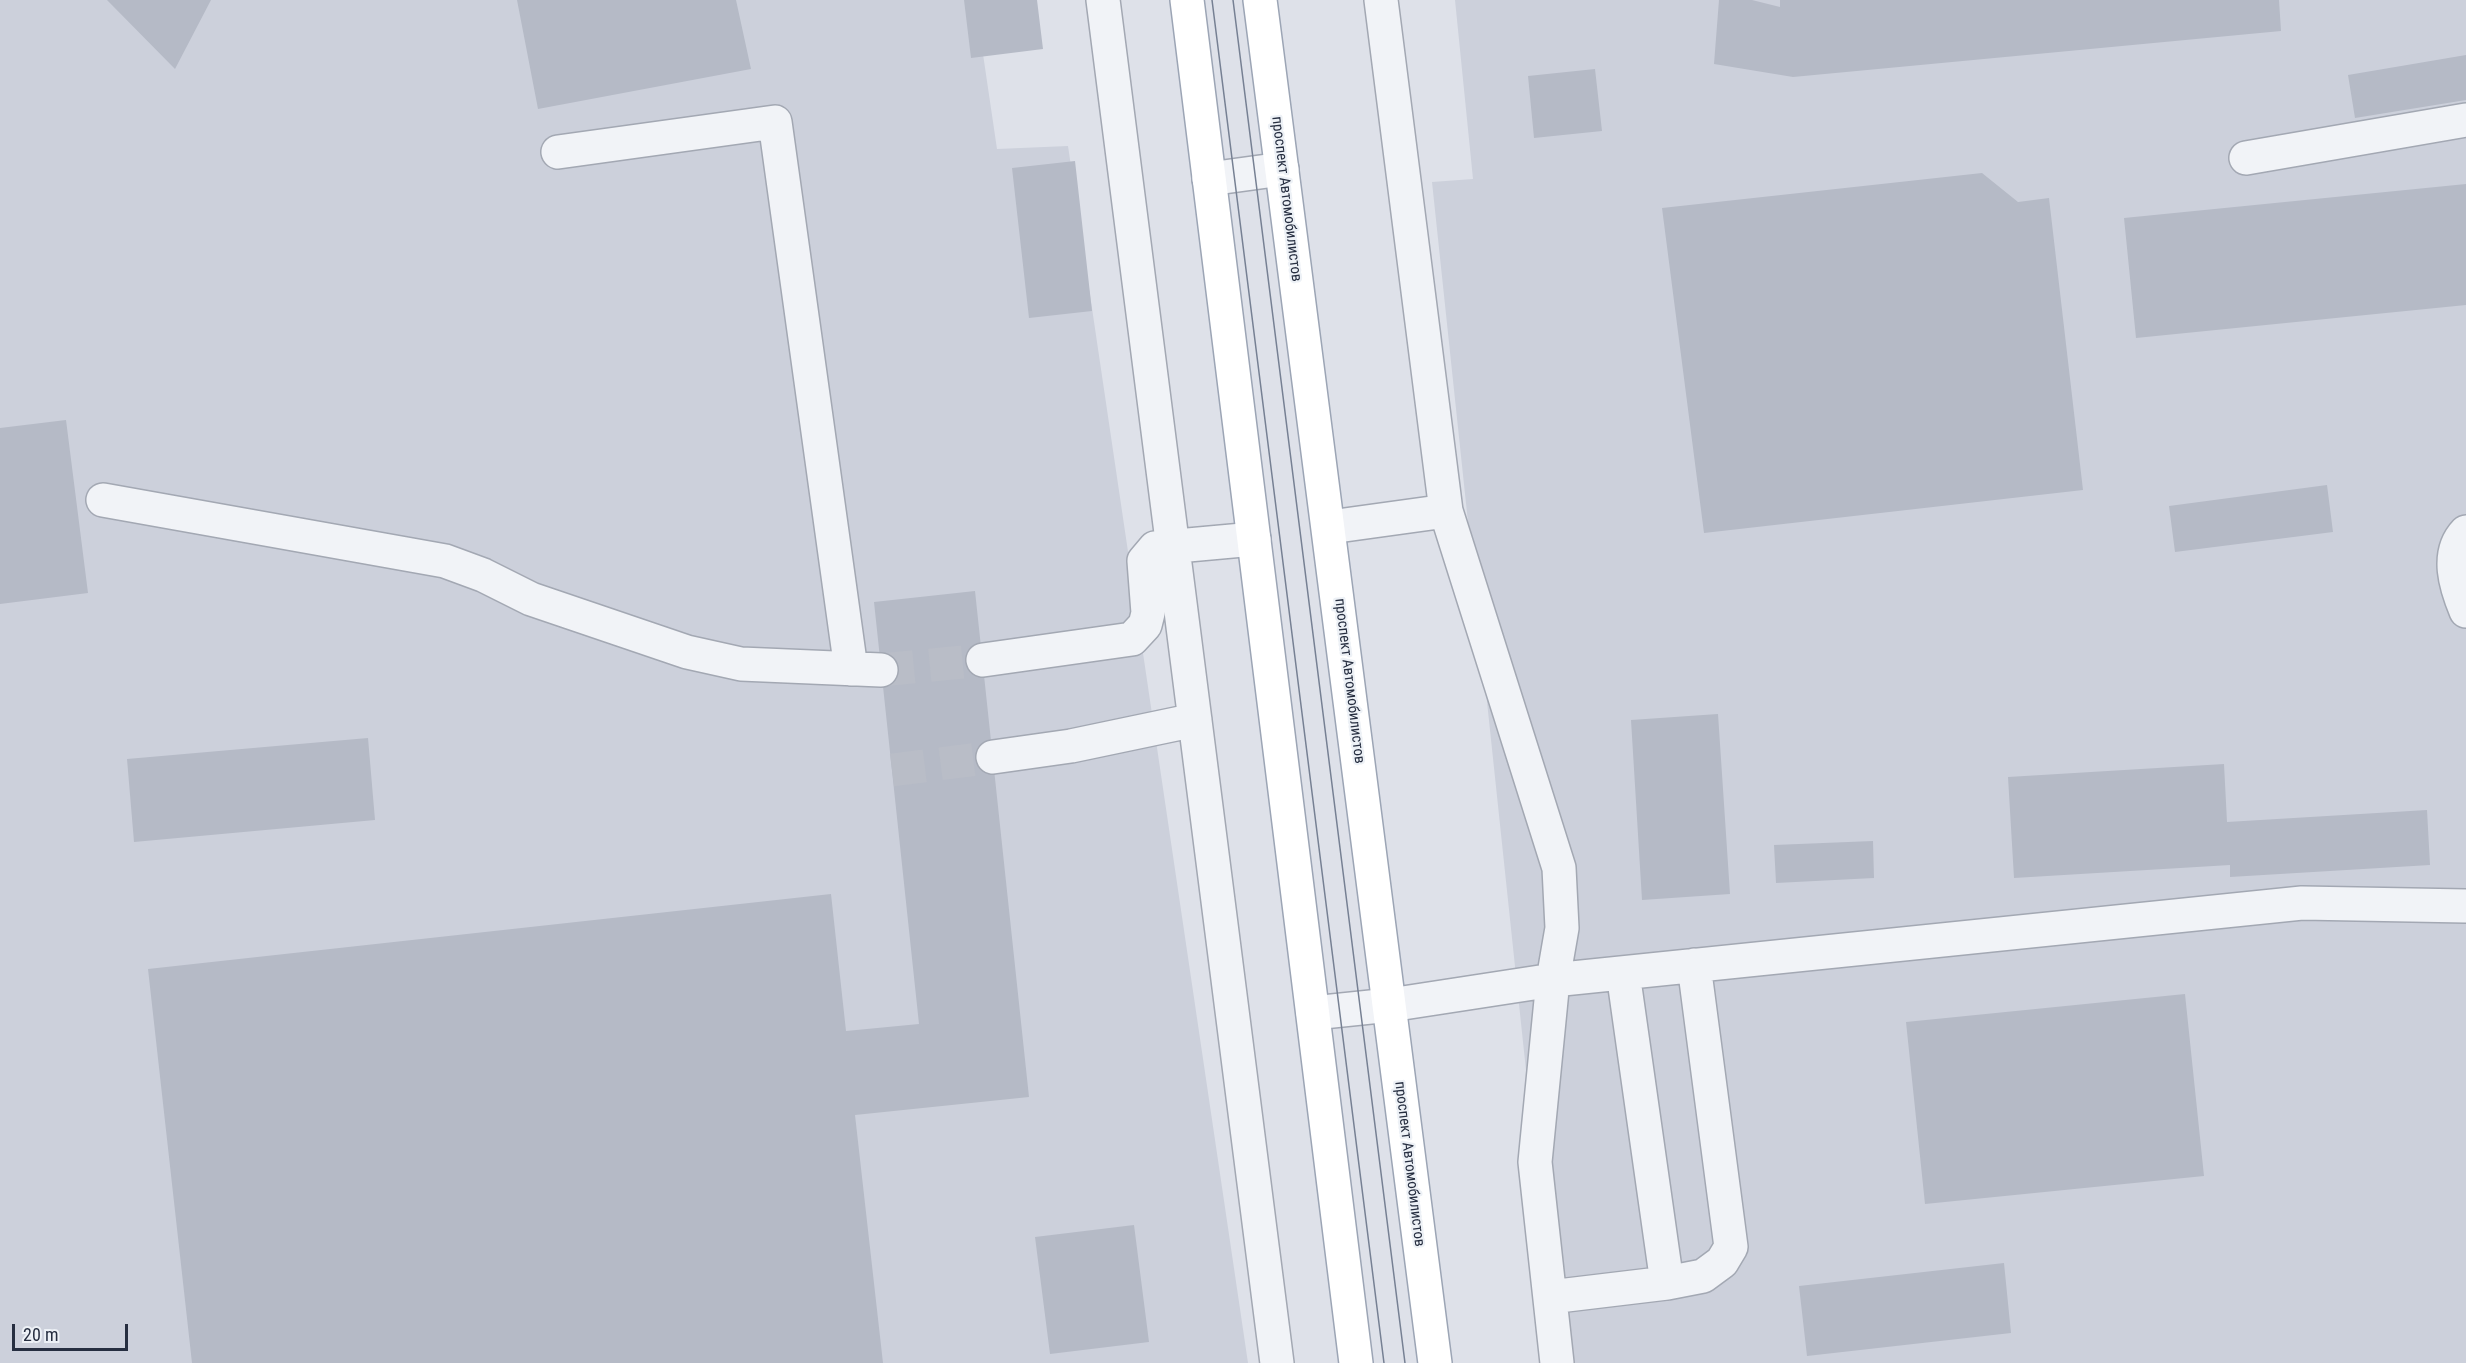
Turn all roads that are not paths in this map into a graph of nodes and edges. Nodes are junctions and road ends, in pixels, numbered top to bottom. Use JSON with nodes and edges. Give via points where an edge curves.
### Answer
{"nodes":[{"id":1,"x":1103,"y":0,"type":"edge"},
{"id":2,"x":1187,"y":0,"type":"edge"},
{"id":3,"x":1260,"y":0,"type":"edge"},
{"id":4,"x":1381,"y":0,"type":"edge"},
{"id":5,"x":2466,"y":120,"type":"edge"},
{"id":6,"x":558,"y":152,"type":"dead end"},
{"id":7,"x":2246,"y":158,"type":"dead end"},
{"id":8,"x":1282,"y":169,"type":"junction"},
{"id":9,"x":1209,"y":179,"type":"junction"},
{"id":10,"x":103,"y":500,"type":"dead end"},
{"id":11,"x":1446,"y":511,"type":"junction"},
{"id":12,"x":1330,"y":527,"type":"junction"},
{"id":13,"x":2466,"y":532,"type":"edge"},
{"id":14,"x":1254,"y":539,"type":"junction"},
{"id":15,"x":1173,"y":545,"type":"junction"},
{"id":16,"x":2466,"y":611,"type":"edge"},
{"id":17,"x":983,"y":660,"type":"tunnel mouth"},
{"id":18,"x":1195,"y":720,"type":"junction"},
{"id":19,"x":993,"y":757,"type":"tunnel mouth"},
{"id":20,"x":2466,"y":906,"type":"edge"},
{"id":21,"x":1694,"y":966,"type":"junction"},
{"id":22,"x":1623,"y":973,"type":"junction"},
{"id":23,"x":1553,"y":980,"type":"junction"},
{"id":24,"x":1390,"y":1005,"type":"junction"},
{"id":25,"x":1313,"y":1013,"type":"junction"},
{"id":26,"x":1667,"y":1283,"type":"junction"},
{"id":27,"x":1550,"y":1297,"type":"junction"},
{"id":28,"x":1277,"y":1363,"type":"edge"},
{"id":29,"x":1356,"y":1363,"type":"edge"},
{"id":30,"x":1434,"y":1363,"type":"edge"},
{"id":31,"x":1557,"y":1363,"type":"edge"}],
"edges":[{"from":1,"to":15,"type":"lane"},
{"from":2,"to":9,"type":"main road"},
{"from":3,"to":8,"type":"main road","name":"проспект Автомобилистов"},
{"from":4,"to":11,"type":"lane"},
{"from":5,"to":7,"type":"lane"},
{"from":6,"to":10,"type":"lane","via":[[775,122],[866,669],[741,664],[687,652],[531,599],[445,561]]},
{"from":8,"to":9,"type":"lane"},
{"from":8,"to":12,"type":"main road","name":"проспект Автомобилистов"},
{"from":9,"to":14,"type":"main road"},
{"from":11,"to":12,"type":"lane"},
{"from":11,"to":23,"type":"lane","via":[[1559,868],[1562,928]]},
{"from":12,"to":24,"type":"main road","name":"проспект Автомобилистов"},
{"from":13,"to":16,"type":"lane","via":[[2455,556],[2455,583]]},
{"from":14,"to":15,"type":"lane"},
{"from":14,"to":25,"type":"main road"},
{"from":15,"to":17,"type":"lane","via":[[1155,548],[1144,561],[1148,613],[1145,624],[1132,639]]},
{"from":15,"to":18,"type":"lane"},
{"from":18,"to":19,"type":"lane","via":[[1071,746]]},
{"from":18,"to":28,"type":"lane"},
{"from":20,"to":21,"type":"lane","via":[[2302,903]]},
{"from":21,"to":22,"type":"lane"},
{"from":21,"to":26,"type":"lane","via":[[1731,1247],[1722,1262],[1703,1276]]},
{"from":22,"to":23,"type":"lane"},
{"from":22,"to":26,"type":"lane"},
{"from":23,"to":24,"type":"lane"},
{"from":23,"to":27,"type":"lane","via":[[1535,1162]]},
{"from":24,"to":25,"type":"lane"},
{"from":24,"to":30,"type":"main road","name":"проспект Автомобилистов"},
{"from":25,"to":29,"type":"main road"},
{"from":26,"to":27,"type":"lane"},
{"from":27,"to":31,"type":"lane"}]}
